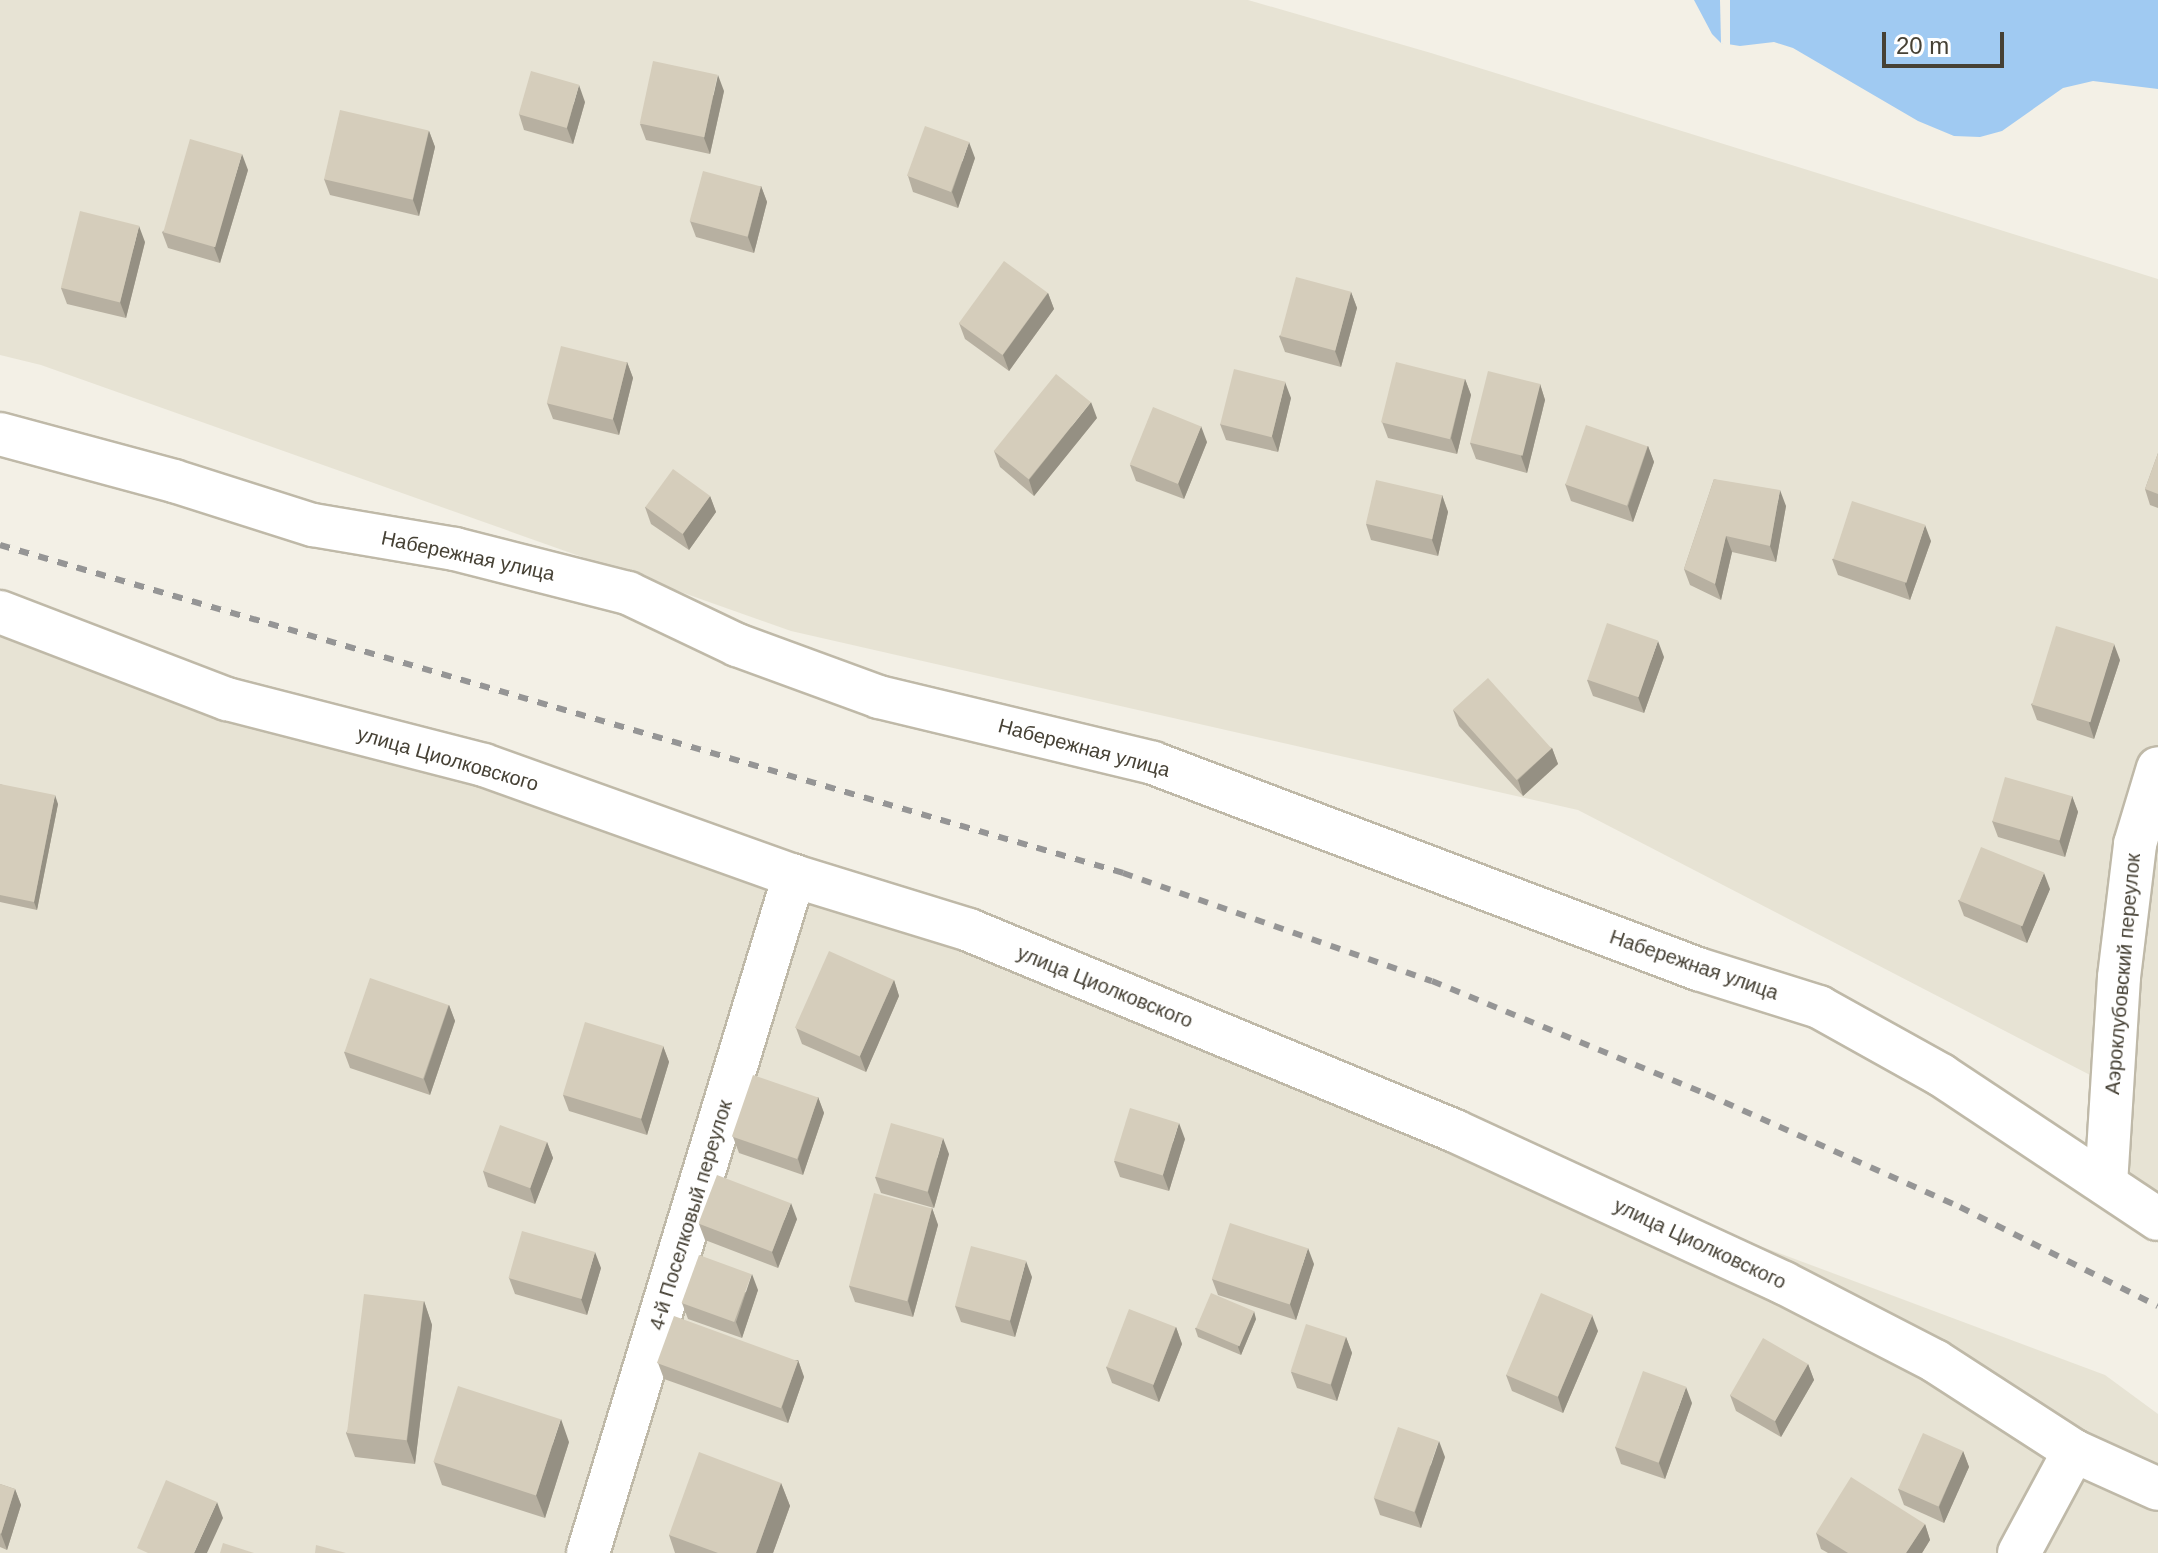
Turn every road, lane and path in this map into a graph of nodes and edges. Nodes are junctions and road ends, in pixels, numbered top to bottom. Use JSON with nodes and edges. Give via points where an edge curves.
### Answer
{"nodes":[{"id":1,"x":0,"y":434,"type":"edge"},
{"id":2,"x":0,"y":612,"type":"edge"},
{"id":3,"x":2158,"y":768,"type":"edge"},
{"id":4,"x":794,"y":876,"type":"junction"},
{"id":5,"x":2106,"y":1184,"type":"junction"},
{"id":6,"x":2158,"y":1219,"type":"edge"},
{"id":7,"x":2074,"y":1451,"type":"junction"},
{"id":8,"x":2158,"y":1489,"type":"edge"},
{"id":9,"x":588,"y":1553,"type":"edge"},
{"id":10,"x":2019,"y":1553,"type":"edge"}],
"edges":[{"from":1,"to":5,"type":"street","name":"Набережная улица","via":[[313,525],[455,549],[628,593],[737,645],[879,697],[1153,763],[1698,969],[1819,1007],[1941,1075]]},
{"from":2,"to":4,"type":"street","name":"улица Циолковского","via":[[227,699],[484,765]]},
{"from":3,"to":5,"type":"street","name":"Аэроклубовский переулок","via":[[2135,844],[2119,977]]},
{"from":4,"to":7,"type":"street","name":"улица Циолковского","via":[[969,930],[1455,1131],[1784,1283],[1921,1354]]},
{"from":4,"to":9,"type":"street","name":"4-й Поселковый переулок"},
{"from":5,"to":6,"type":"street","name":"Набережная улица"},
{"from":7,"to":8,"type":"street","name":"улица Циолковского"},
{"from":7,"to":10,"type":"street"}]}
